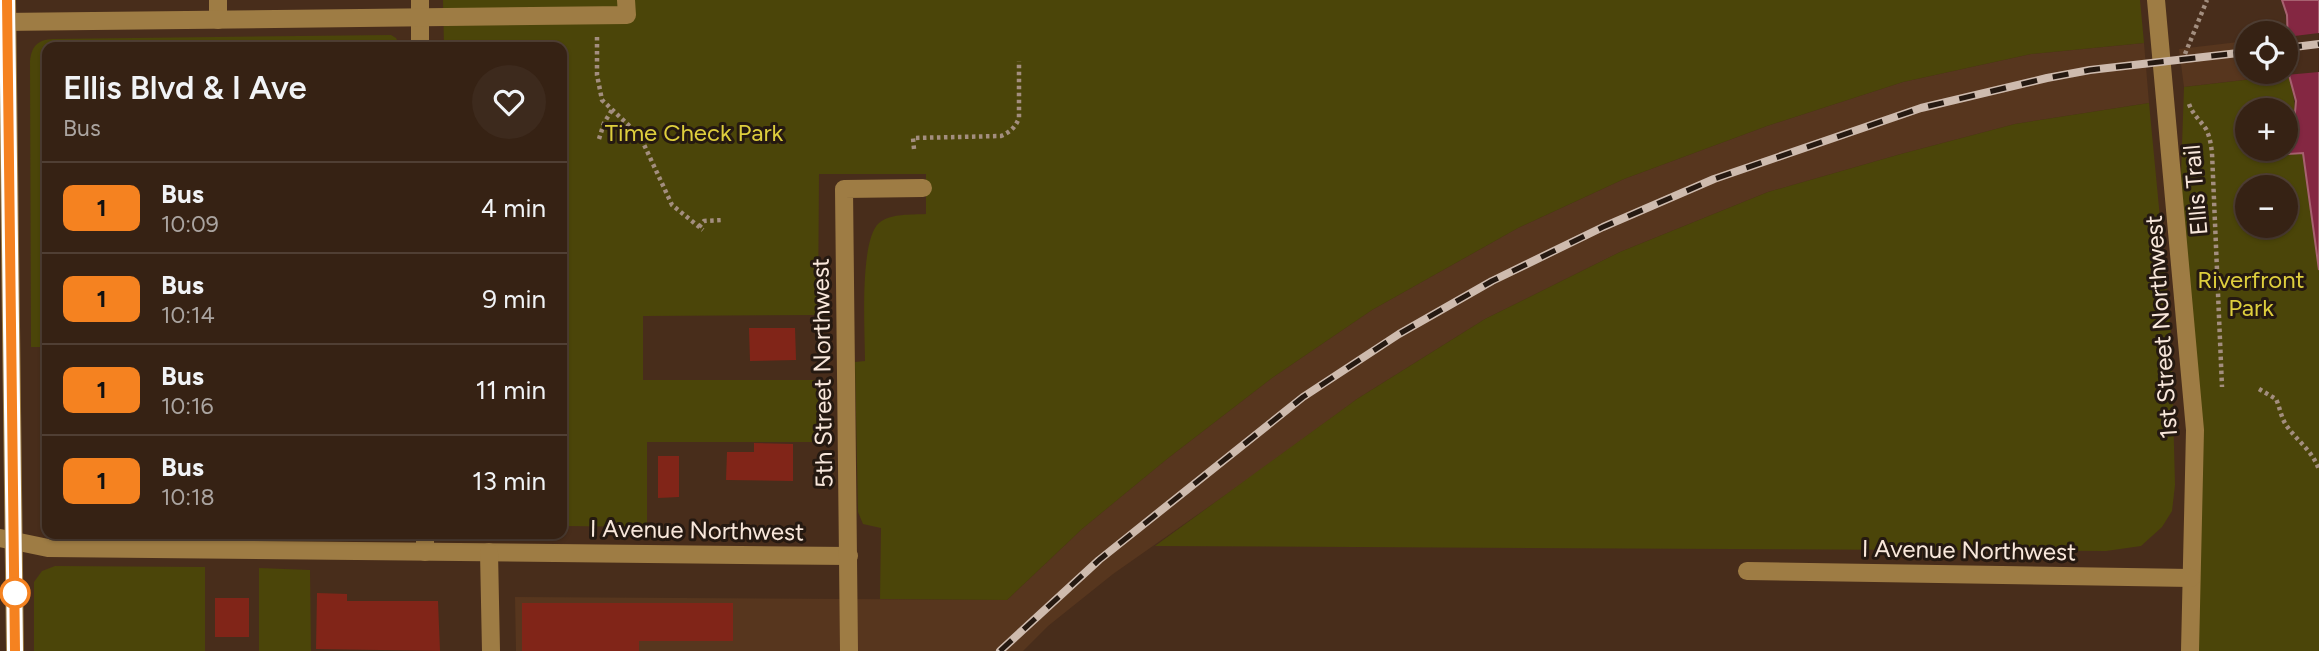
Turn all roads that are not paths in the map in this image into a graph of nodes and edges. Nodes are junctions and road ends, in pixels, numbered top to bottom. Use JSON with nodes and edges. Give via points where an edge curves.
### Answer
{"nodes":[{"id":1,"x":7,"y":0,"type":"edge"},
{"id":2,"x":218,"y":0,"type":"edge"},
{"id":3,"x":2156,"y":0,"type":"edge"},
{"id":4,"x":627,"y":8,"type":"edge"},
{"id":5,"x":420,"y":9,"type":"edge"},
{"id":6,"x":218,"y":20,"type":"junction"},
{"id":7,"x":4,"y":22,"type":"edge"},
{"id":8,"x":420,"y":42,"type":"edge"},
{"id":9,"x":923,"y":188,"type":"dead end"},
{"id":10,"x":7,"y":540,"type":"edge"},
{"id":11,"x":425,"y":543,"type":"edge"},
{"id":12,"x":489,"y":552,"type":"junction"},
{"id":13,"x":849,"y":556,"type":"junction"},
{"id":14,"x":1747,"y":570,"type":"dead end"},
{"id":15,"x":2191,"y":578,"type":"junction"},
{"id":16,"x":15,"y":651,"type":"edge"},
{"id":17,"x":491,"y":651,"type":"edge"},
{"id":18,"x":849,"y":651,"type":"edge"},
{"id":19,"x":2190,"y":651,"type":"edge"}],
"edges":[{"from":1,"to":7,"type":"street"},
{"from":2,"to":6,"type":"street"},
{"from":3,"to":15,"type":"street","name":"1st Street Northwest","via":[[2194,413]]},
{"from":4,"to":5,"type":"street","via":[[597,15]]},
{"from":5,"to":6,"type":"street"},
{"from":5,"to":8,"type":"street"},
{"from":6,"to":7,"type":"street"},
{"from":7,"to":10,"type":"street"},
{"from":9,"to":13,"type":"street","name":"5th Street Northwest","via":[[844,189]]},
{"from":10,"to":11,"type":"street","name":"I Avenue Northwest","via":[[48,548]]},
{"from":10,"to":16,"type":"street"},
{"from":11,"to":12,"type":"street","name":"I Avenue Northwest"},
{"from":12,"to":13,"type":"street","name":"I Avenue Northwest"},
{"from":12,"to":17,"type":"street"},
{"from":13,"to":18,"type":"street","name":"5th Street Northwest"},
{"from":14,"to":15,"type":"street","name":"I Avenue Northwest"},
{"from":15,"to":19,"type":"street","name":"1st Street Northwest"}]}
